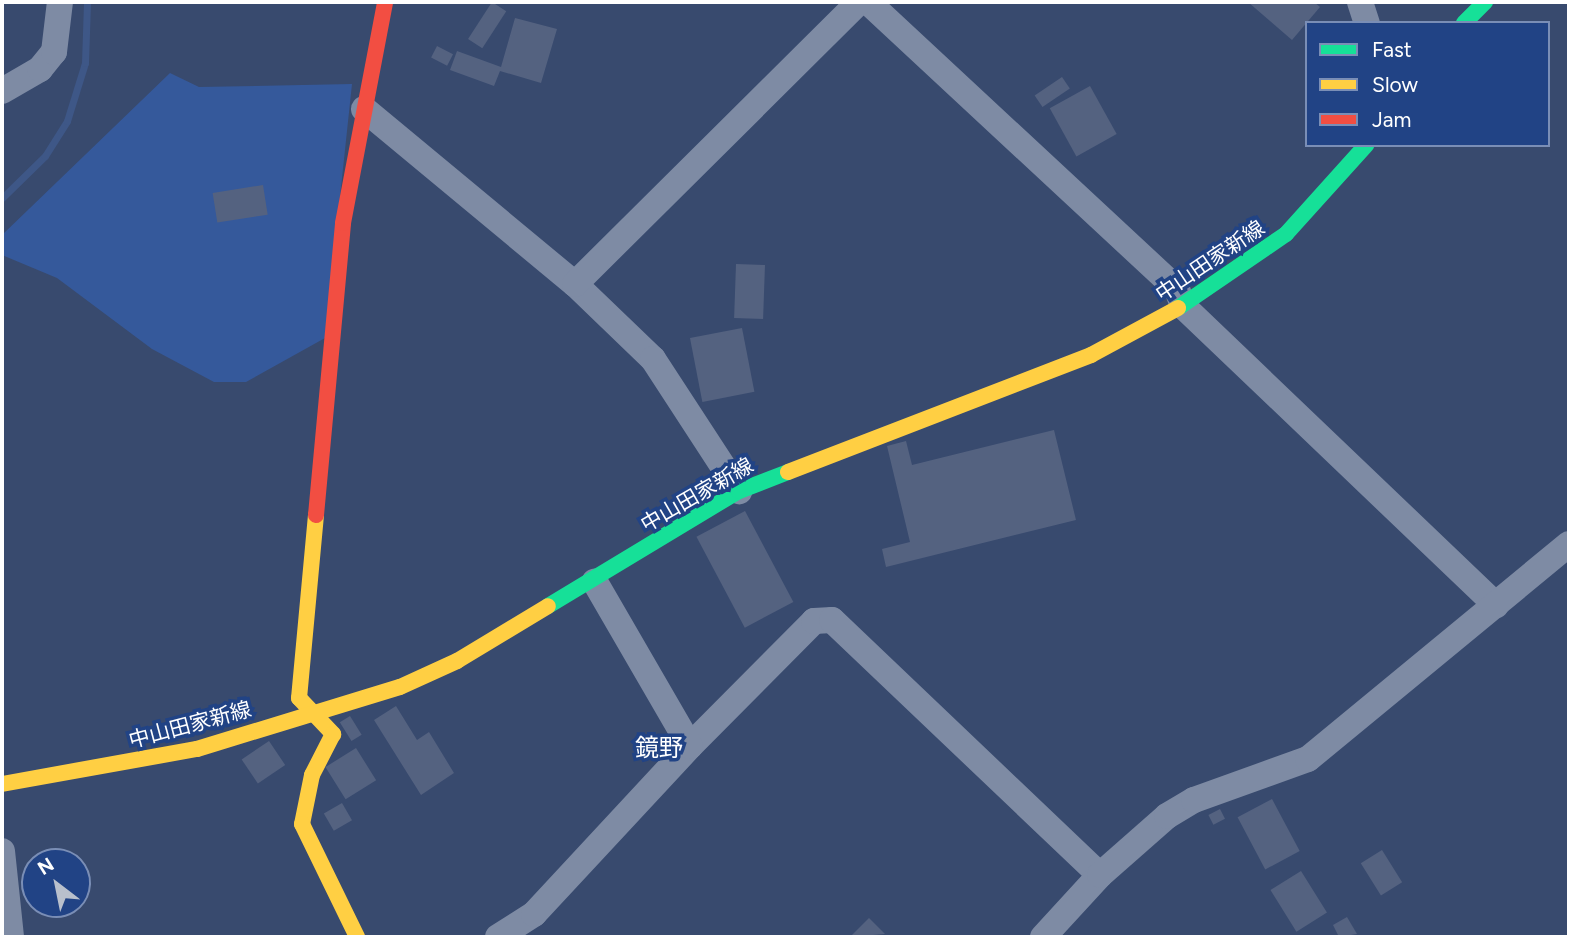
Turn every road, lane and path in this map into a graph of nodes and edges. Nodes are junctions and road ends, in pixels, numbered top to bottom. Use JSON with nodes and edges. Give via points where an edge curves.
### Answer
{"nodes":[{"id":1,"x":60,"y":2,"type":"edge"},
{"id":2,"x":385,"y":2,"type":"edge"},
{"id":3,"x":859,"y":2,"type":"edge"},
{"id":4,"x":868,"y":2,"type":"edge"},
{"id":5,"x":1360,"y":2,"type":"edge"},
{"id":6,"x":1485,"y":2,"type":"edge"},
{"id":7,"x":1366,"y":21,"type":"edge"},
{"id":8,"x":1466,"y":21,"type":"edge"},
{"id":9,"x":2,"y":91,"type":"edge"},
{"id":10,"x":364,"y":109,"type":"junction"},
{"id":11,"x":1364,"y":147,"type":"edge"},
{"id":12,"x":575,"y":284,"type":"junction"},
{"id":13,"x":1183,"y":306,"type":"junction"},
{"id":14,"x":739,"y":491,"type":"junction"},
{"id":15,"x":1569,"y":544,"type":"edge"},
{"id":16,"x":595,"y":582,"type":"junction"},
{"id":17,"x":1496,"y":606,"type":"junction"},
{"id":18,"x":314,"y":710,"type":"junction"},
{"id":19,"x":690,"y":746,"type":"junction"},
{"id":20,"x":2,"y":784,"type":"edge"},
{"id":21,"x":2,"y":851,"type":"edge"},
{"id":22,"x":1100,"y":874,"type":"junction"},
{"id":23,"x":11,"y":937,"type":"edge"},
{"id":24,"x":357,"y":937,"type":"edge"},
{"id":25,"x":498,"y":937,"type":"edge"},
{"id":26,"x":1043,"y":937,"type":"edge"}],
"edges":[{"from":1,"to":9,"type":"street","via":[[54,52],[40,69]]},
{"from":2,"to":10,"type":"main road"},
{"from":3,"to":12,"type":"street"},
{"from":4,"to":13,"type":"street","via":[[1177,289]]},
{"from":5,"to":7,"type":"street"},
{"from":6,"to":8,"type":"main road"},
{"from":10,"to":12,"type":"street"},
{"from":10,"to":18,"type":"main road","via":[[343,223],[299,698]]},
{"from":11,"to":13,"type":"main road","name":"中山田家新線","via":[[1286,234]]},
{"from":12,"to":14,"type":"street","via":[[653,359]]},
{"from":13,"to":14,"type":"main road","name":"中山田家新線","via":[[1091,355]]},
{"from":13,"to":17,"type":"street"},
{"from":14,"to":16,"type":"main road","name":"中山田家新線"},
{"from":15,"to":17,"type":"street"},
{"from":16,"to":18,"type":"main road","name":"中山田家新線","via":[[457,661],[400,687]]},
{"from":16,"to":19,"type":"street"},
{"from":17,"to":22,"type":"street","via":[[1308,760],[1194,800],[1167,816]]},
{"from":18,"to":20,"type":"main road","name":"中山田家新線","via":[[198,749]]},
{"from":18,"to":24,"type":"main road","via":[[333,734],[312,775],[302,824]]},
{"from":19,"to":22,"type":"street","via":[[814,621],[832,620]]},
{"from":19,"to":25,"type":"street","via":[[534,914]]},
{"from":21,"to":23,"type":"street"},
{"from":22,"to":26,"type":"street"}]}
